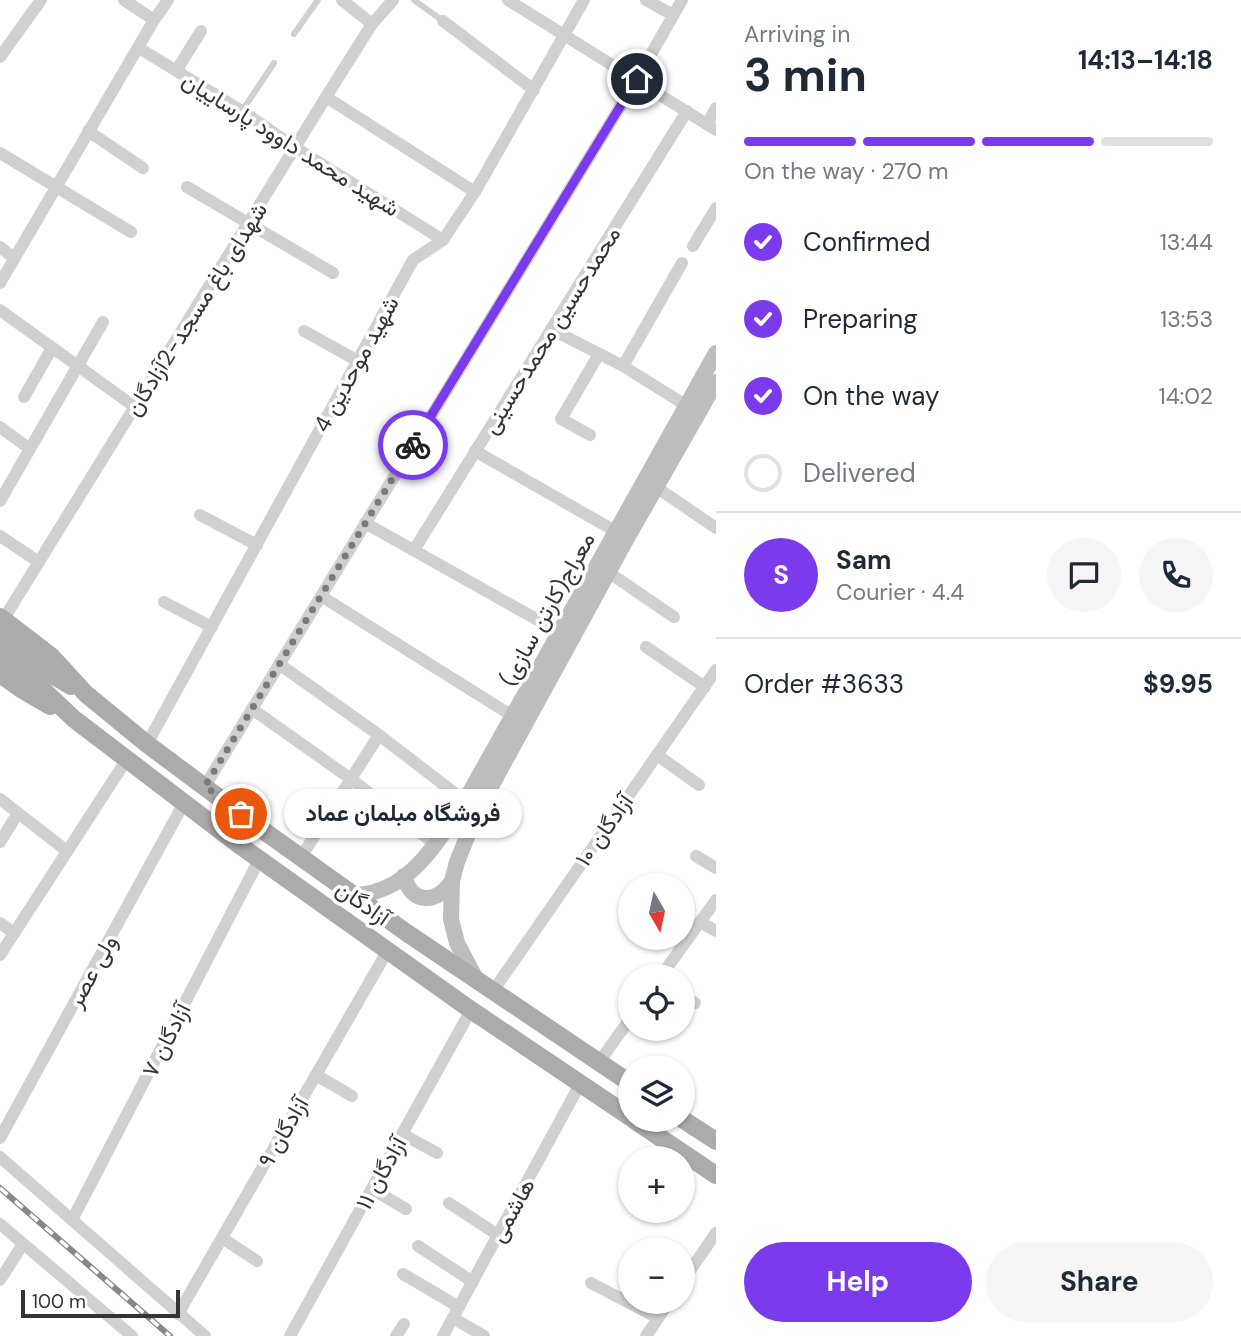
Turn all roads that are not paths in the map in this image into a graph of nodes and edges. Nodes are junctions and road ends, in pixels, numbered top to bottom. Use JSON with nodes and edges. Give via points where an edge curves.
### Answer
{"nodes":[{"id":1,"x":41,"y":0,"type":"edge"},
{"id":2,"x":124,"y":0,"type":"edge"},
{"id":3,"x":168,"y":0,"type":"edge"},
{"id":4,"x":318,"y":0,"type":"edge"},
{"id":5,"x":342,"y":0,"type":"edge"},
{"id":6,"x":393,"y":0,"type":"edge"},
{"id":7,"x":414,"y":0,"type":"edge"},
{"id":8,"x":508,"y":0,"type":"edge"},
{"id":9,"x":584,"y":0,"type":"edge"},
{"id":10,"x":646,"y":0,"type":"edge"},
{"id":11,"x":682,"y":0,"type":"edge"},
{"id":12,"x":673,"y":16,"type":"junction"},
{"id":13,"x":154,"y":20,"type":"junction"},
{"id":14,"x":443,"y":21,"type":"joint"},
{"id":15,"x":372,"y":24,"type":"junction"},
{"id":16,"x":201,"y":31,"type":"dead end"},
{"id":17,"x":294,"y":34,"type":"dead end"},
{"id":18,"x":565,"y":35,"type":"junction"},
{"id":19,"x":139,"y":48,"type":"junction"},
{"id":20,"x":0,"y":57,"type":"edge"},
{"id":21,"x":274,"y":63,"type":"dead end"},
{"id":22,"x":176,"y":71,"type":"junction"},
{"id":23,"x":637,"y":79,"type":"junction"},
{"id":24,"x":534,"y":90,"type":"junction"},
{"id":25,"x":326,"y":97,"type":"junction"},
{"id":26,"x":716,"y":108,"type":"edge"},
{"id":27,"x":242,"y":111,"type":"junction"},
{"id":28,"x":687,"y":111,"type":"junction"},
{"id":29,"x":711,"y":127,"type":"edge"},
{"id":30,"x":88,"y":131,"type":"junction"},
{"id":31,"x":296,"y":148,"type":"junction"},
{"id":32,"x":0,"y":153,"type":"edge"},
{"id":33,"x":143,"y":168,"type":"dead end"},
{"id":34,"x":187,"y":187,"type":"dead end"},
{"id":35,"x":57,"y":188,"type":"junction"},
{"id":36,"x":475,"y":192,"type":"junction"},
{"id":37,"x":716,"y":208,"type":"edge"},
{"id":38,"x":250,"y":222,"type":"junction"},
{"id":39,"x":131,"y":232,"type":"dead end"},
{"id":40,"x":443,"y":240,"type":"junction"},
{"id":41,"x":693,"y":246,"type":"dead end"},
{"id":42,"x":0,"y":247,"type":"edge"},
{"id":43,"x":14,"y":258,"type":"junction"},
{"id":44,"x":682,"y":264,"type":"dead end"},
{"id":45,"x":333,"y":272,"type":"dead end"},
{"id":46,"x":0,"y":283,"type":"edge"},
{"id":47,"x":2,"y":317,"type":"edge"},
{"id":48,"x":103,"y":322,"type":"dead end"},
{"id":49,"x":551,"y":329,"type":"junction"},
{"id":50,"x":304,"y":331,"type":"dead end"},
{"id":51,"x":52,"y":348,"type":"junction"},
{"id":52,"x":716,"y":353,"type":"edge"},
{"id":53,"x":599,"y":354,"type":"junction"},
{"id":54,"x":358,"y":361,"type":"junction"},
{"id":55,"x":77,"y":366,"type":"junction"},
{"id":56,"x":622,"y":366,"type":"junction"},
{"id":57,"x":716,"y":382,"type":"edge"},
{"id":58,"x":24,"y":397,"type":"dead end"},
{"id":59,"x":711,"y":404,"type":"edge"},
{"id":60,"x":687,"y":406,"type":"junction"},
{"id":61,"x":135,"y":407,"type":"junction"},
{"id":62,"x":0,"y":427,"type":"edge"},
{"id":63,"x":590,"y":435,"type":"dead end"},
{"id":64,"x":30,"y":449,"type":"junction"},
{"id":65,"x":475,"y":451,"type":"junction"},
{"id":66,"x":656,"y":487,"type":"junction"},
{"id":67,"x":0,"y":501,"type":"edge"},
{"id":68,"x":200,"y":515,"type":"dead end"},
{"id":69,"x":365,"y":523,"type":"junction"},
{"id":70,"x":716,"y":528,"type":"edge"},
{"id":71,"x":615,"y":531,"type":"junction"},
{"id":72,"x":0,"y":536,"type":"edge"},
{"id":73,"x":257,"y":545,"type":"junction"},
{"id":74,"x":414,"y":550,"type":"junction"},
{"id":75,"x":39,"y":562,"type":"junction"},
{"id":76,"x":608,"y":572,"type":"junction"},
{"id":77,"x":321,"y":596,"type":"junction"},
{"id":78,"x":164,"y":602,"type":"dead end"},
{"id":79,"x":674,"y":617,"type":"dead end"},
{"id":80,"x":1,"y":624,"type":"edge"},
{"id":81,"x":212,"y":627,"type":"junction"},
{"id":82,"x":561,"y":633,"type":"junction"},
{"id":83,"x":646,"y":647,"type":"dead end"},
{"id":84,"x":0,"y":656,"type":"edge"},
{"id":85,"x":279,"y":664,"type":"junction"},
{"id":86,"x":716,"y":670,"type":"edge"},
{"id":87,"x":0,"y":674,"type":"edge"},
{"id":88,"x":705,"y":687,"type":"junction"},
{"id":89,"x":252,"y":709,"type":"junction"},
{"id":90,"x":514,"y":717,"type":"junction"},
{"id":91,"x":74,"y":719,"type":"junction"},
{"id":92,"x":379,"y":735,"type":"junction"},
{"id":93,"x":147,"y":744,"type":"junction"},
{"id":94,"x":657,"y":755,"type":"junction"},
{"id":95,"x":127,"y":759,"type":"junction"},
{"id":96,"x":351,"y":779,"type":"junction"},
{"id":97,"x":699,"y":785,"type":"dead end"},
{"id":98,"x":205,"y":786,"type":"junction"},
{"id":99,"x":0,"y":799,"type":"edge"},
{"id":100,"x":465,"y":801,"type":"junction"},
{"id":101,"x":184,"y":803,"type":"junction"},
{"id":102,"x":18,"y":813,"type":"junction"},
{"id":103,"x":0,"y":842,"type":"edge"},
{"id":104,"x":436,"y":845,"type":"junction"},
{"id":105,"x":67,"y":851,"type":"junction"},
{"id":106,"x":696,"y":856,"type":"dead end"},
{"id":107,"x":301,"y":857,"type":"junction"},
{"id":108,"x":259,"y":860,"type":"junction"},
{"id":109,"x":716,"y":868,"type":"edge"},
{"id":110,"x":404,"y":876,"type":"junction"},
{"id":111,"x":452,"y":881,"type":"junction"},
{"id":112,"x":355,"y":896,"type":"junction"},
{"id":113,"x":716,"y":900,"type":"edge"},
{"id":114,"x":700,"y":922,"type":"junction"},
{"id":115,"x":0,"y":923,"type":"edge"},
{"id":116,"x":716,"y":931,"type":"edge"},
{"id":117,"x":14,"y":933,"type":"junction"},
{"id":118,"x":388,"y":950,"type":"junction"},
{"id":119,"x":0,"y":955,"type":"edge"},
{"id":120,"x":670,"y":964,"type":"edge"},
{"id":121,"x":476,"y":979,"type":"junction"},
{"id":122,"x":493,"y":990,"type":"junction"},
{"id":123,"x":471,"y":1010,"type":"junction"},
{"id":124,"x":618,"y":1036,"type":"edge"},
{"id":125,"x":599,"y":1062,"type":"junction"},
{"id":126,"x":316,"y":1075,"type":"junction"},
{"id":127,"x":618,"y":1075,"type":"edge"},
{"id":128,"x":580,"y":1084,"type":"junction"},
{"id":129,"x":352,"y":1096,"type":"dead end"},
{"id":130,"x":618,"y":1110,"type":"edge"},
{"id":131,"x":695,"y":1128,"type":"edge"},
{"id":132,"x":651,"y":1132,"type":"edge"},
{"id":133,"x":680,"y":1132,"type":"edge"},
{"id":134,"x":402,"y":1134,"type":"junction"},
{"id":135,"x":0,"y":1138,"type":"edge"},
{"id":136,"x":661,"y":1139,"type":"junction"},
{"id":137,"x":716,"y":1143,"type":"edge"},
{"id":138,"x":437,"y":1153,"type":"dead end"},
{"id":139,"x":0,"y":1157,"type":"edge"},
{"id":140,"x":708,"y":1170,"type":"edge"},
{"id":141,"x":372,"y":1189,"type":"junction"},
{"id":142,"x":449,"y":1203,"type":"dead end"},
{"id":143,"x":405,"y":1209,"type":"dead end"},
{"id":144,"x":72,"y":1220,"type":"junction"},
{"id":145,"x":0,"y":1224,"type":"edge"},
{"id":146,"x":716,"y":1233,"type":"edge"},
{"id":147,"x":498,"y":1235,"type":"junction"},
{"id":148,"x":222,"y":1238,"type":"junction"},
{"id":149,"x":23,"y":1244,"type":"junction"},
{"id":150,"x":418,"y":1246,"type":"dead end"},
{"id":151,"x":257,"y":1261,"type":"dead end"},
{"id":152,"x":695,"y":1263,"type":"edge"},
{"id":153,"x":403,"y":1275,"type":"dead end"},
{"id":154,"x":0,"y":1280,"type":"edge"},
{"id":155,"x":472,"y":1282,"type":"junction"},
{"id":156,"x":591,"y":1283,"type":"dead end"},
{"id":157,"x":456,"y":1313,"type":"junction"},
{"id":158,"x":178,"y":1314,"type":"junction"},
{"id":159,"x":661,"y":1314,"type":"edge"},
{"id":160,"x":658,"y":1318,"type":"junction"},
{"id":161,"x":404,"y":1324,"type":"dead end"},
{"id":162,"x":649,"y":1335,"type":"edge"},
{"id":163,"x":132,"y":1336,"type":"edge"},
{"id":164,"x":205,"y":1336,"type":"edge"},
{"id":165,"x":290,"y":1336,"type":"edge"},
{"id":166,"x":396,"y":1336,"type":"edge"},
{"id":167,"x":443,"y":1336,"type":"edge"},
{"id":168,"x":484,"y":1336,"type":"edge"}],
"edges":[{"from":1,"to":20,"type":"street"},
{"from":2,"to":13,"type":"street"},
{"from":3,"to":13,"type":"street"},
{"from":4,"to":17,"type":"lane"},
{"from":5,"to":15,"type":"street"},
{"from":6,"to":15,"type":"street","name":"شهدای‌ باغ مسجد-2آزادگان"},
{"from":7,"to":14,"type":"lane"},
{"from":8,"to":18,"type":"street"},
{"from":9,"to":18,"type":"street","name":"4 شهید موحدین"},
{"from":10,"to":12,"type":"street"},
{"from":11,"to":12,"type":"street"},
{"from":12,"to":23,"type":"street"},
{"from":13,"to":19,"type":"street"},
{"from":14,"to":24,"type":"street"},
{"from":15,"to":25,"type":"street","name":"شهدای‌ باغ مسجد-2آزادگان"},
{"from":16,"to":22,"type":"street"},
{"from":18,"to":23,"type":"street"},
{"from":18,"to":24,"type":"street","name":"4 شهید موحدین"},
{"from":19,"to":22,"type":"street","name":"شهید محمد داوود پارساییان"},
{"from":19,"to":30,"type":"street"},
{"from":21,"to":27,"type":"lane"},
{"from":22,"to":27,"type":"street","name":"شهید محمد داوود پارساییان"},
{"from":23,"to":28,"type":"street"},
{"from":23,"to":69,"type":"street"},
{"from":24,"to":36,"type":"street","name":"4 شهید موحدین"},
{"from":25,"to":31,"type":"street","name":"شهدای‌ باغ مسجد-2آزادگان"},
{"from":25,"to":36,"type":"street"},
{"from":26,"to":29,"type":"street"},
{"from":27,"to":31,"type":"street","name":"شهید محمد داوود پارساییان"},
{"from":28,"to":29,"type":"street"},
{"from":28,"to":49,"type":"street","name":"محمدحسین محمدحسینی"},
{"from":30,"to":33,"type":"street"},
{"from":30,"to":35,"type":"street"},
{"from":31,"to":38,"type":"street","name":"شهدای‌ باغ مسجد-2آزادگان"},
{"from":31,"to":40,"type":"street","name":"شهید محمد داوود پارساییان"},
{"from":32,"to":35,"type":"street"},
{"from":34,"to":38,"type":"street"},
{"from":35,"to":39,"type":"street"},
{"from":35,"to":43,"type":"street"},
{"from":36,"to":40,"type":"street","name":"4 شهید موحدین"},
{"from":37,"to":41,"type":"street"},
{"from":38,"to":45,"type":"street"},
{"from":38,"to":61,"type":"street","name":"شهدای‌ باغ مسجد-2آزادگان"},
{"from":40,"to":54,"type":"street","name":"4 شهید موحدین","via":[[413,260]]},
{"from":42,"to":43,"type":"street"},
{"from":43,"to":46,"type":"street"},
{"from":44,"to":56,"type":"street"},
{"from":47,"to":51,"type":"street"},
{"from":48,"to":55,"type":"street"},
{"from":49,"to":53,"type":"street"},
{"from":49,"to":65,"type":"street","name":"محمدحسین محمدحسینی"},
{"from":50,"to":54,"type":"street"},
{"from":51,"to":55,"type":"street"},
{"from":51,"to":58,"type":"street"},
{"from":52,"to":60,"type":"street","name":"معراج(کارتن سازی)"},
{"from":53,"to":56,"type":"street"},
{"from":53,"to":63,"type":"street","via":[[562,419]]},
{"from":54,"to":73,"type":"street","name":"4 شهید موحدین"},
{"from":55,"to":61,"type":"street"},
{"from":55,"to":64,"type":"street"},
{"from":56,"to":60,"type":"street"},
{"from":57,"to":59,"type":"street","name":"معراج(کارتن سازی)"},
{"from":59,"to":66,"type":"street","name":"معراج(کارتن سازی)"},
{"from":60,"to":71,"type":"street","name":"معراج(کارتن سازی)"},
{"from":61,"to":75,"type":"street","name":"شهدای‌ باغ مسجد-2آزادگان"},
{"from":62,"to":64,"type":"street"},
{"from":64,"to":67,"type":"street"},
{"from":65,"to":71,"type":"street"},
{"from":65,"to":74,"type":"street","name":"محمدحسین محمدحسینی"},
{"from":66,"to":70,"type":"street"},
{"from":66,"to":76,"type":"street","name":"معراج(کارتن سازی)"},
{"from":68,"to":73,"type":"street"},
{"from":69,"to":74,"type":"street"},
{"from":69,"to":77,"type":"street"},
{"from":71,"to":82,"type":"street","name":"معراج(کارتن سازی)"},
{"from":72,"to":75,"type":"street"},
{"from":73,"to":81,"type":"street","name":"4 شهید موحدین"},
{"from":74,"to":82,"type":"street"},
{"from":75,"to":80,"type":"street","name":"شهدای‌ باغ مسجد-2آزادگان"},
{"from":76,"to":79,"type":"street"},
{"from":76,"to":111,"type":"street","name":"معراج(کارتن سازی)","via":[[477,812]]},
{"from":77,"to":85,"type":"street"},
{"from":77,"to":90,"type":"street"},
{"from":78,"to":81,"type":"street"},
{"from":80,"to":93,"type":"main road","name":"آزادگان","via":[[52,657],[86,694]]},
{"from":81,"to":93,"type":"street","name":"4 شهید موحدین"},
{"from":82,"to":90,"type":"street","name":"معراج(کارتن سازی)"},
{"from":83,"to":88,"type":"street"},
{"from":84,"to":91,"type":"main road"},
{"from":85,"to":89,"type":"street"},
{"from":85,"to":92,"type":"street"},
{"from":86,"to":88,"type":"street","name":"۱۰ آزادگان"},
{"from":87,"to":91,"type":"main road"},
{"from":88,"to":94,"type":"street","name":"۱۰ آزادگان"},
{"from":89,"to":96,"type":"street"},
{"from":89,"to":98,"type":"street"},
{"from":90,"to":100,"type":"street","name":"معراج(کارتن سازی)"},
{"from":91,"to":95,"type":"main road","name":"آزادگان"},
{"from":92,"to":96,"type":"street"},
{"from":92,"to":100,"type":"street"},
{"from":93,"to":98,"type":"main road","name":"آزادگان"},
{"from":94,"to":97,"type":"street"},
{"from":94,"to":122,"type":"street","name":"۱۰ آزادگان"},
{"from":95,"to":101,"type":"main road","name":"آزادگان"},
{"from":95,"to":105,"type":"street"},
{"from":96,"to":104,"type":"street"},
{"from":96,"to":107,"type":"street"},
{"from":98,"to":107,"type":"main road","name":"آزادگان"},
{"from":99,"to":102,"type":"street"},
{"from":100,"to":104,"type":"street","name":"معراج(کارتن سازی)"},
{"from":101,"to":108,"type":"main road","name":"آزادگان"},
{"from":101,"to":135,"type":"street","name":"ولی عصر"},
{"from":102,"to":103,"type":"street"},
{"from":102,"to":105,"type":"street"},
{"from":104,"to":110,"type":"street","name":"معراج(کارتن سازی)"},
{"from":105,"to":117,"type":"street"},
{"from":106,"to":109,"type":"street"},
{"from":107,"to":112,"type":"main road","name":"آزادگان"},
{"from":108,"to":118,"type":"main road","name":"آزادگان"},
{"from":108,"to":144,"type":"street","name":"۷ آزادگان"},
{"from":110,"to":111,"type":"street","via":[[407,888],[426,898],[437,897]]},
{"from":110,"to":112,"type":"street","name":"معراج(کارتن سازی)","via":[[378,891]]},
{"from":111,"to":121,"type":"street","name":"معراج(کارتن سازی)","via":[[457,943]]},
{"from":112,"to":121,"type":"main road","name":"آزادگان"},
{"from":113,"to":114,"type":"street"},
{"from":114,"to":116,"type":"street"},
{"from":114,"to":120,"type":"street"},
{"from":115,"to":117,"type":"street"},
{"from":117,"to":119,"type":"street"},
{"from":118,"to":123,"type":"main road","name":"آزادگان"},
{"from":118,"to":126,"type":"street","name":"۹ آزادگان"},
{"from":121,"to":122,"type":"main road","name":"آزادگان"},
{"from":122,"to":125,"type":"main road","name":"آزادگان"},
{"from":123,"to":128,"type":"main road","name":"آزادگان"},
{"from":123,"to":134,"type":"street","name":"۱۱ آزادگان"},
{"from":124,"to":125,"type":"street"},
{"from":125,"to":127,"type":"main road","name":"آزادگان"},
{"from":126,"to":129,"type":"street"},
{"from":126,"to":148,"type":"street","name":"۹ آزادگان"},
{"from":128,"to":130,"type":"main road","name":"آزادگان"},
{"from":128,"to":147,"type":"street","name":"هاشمی"},
{"from":131,"to":137,"type":"main road"},
{"from":132,"to":136,"type":"main road","name":"آزادگان"},
{"from":133,"to":136,"type":"main road"},
{"from":134,"to":138,"type":"street"},
{"from":134,"to":141,"type":"street","name":"۱۱ آزادگان"},
{"from":136,"to":140,"type":"main road","name":"آزادگان"},
{"from":137,"to":140,"type":"main road","via":[[701,1154]]},
{"from":139,"to":144,"type":"street"},
{"from":141,"to":143,"type":"street"},
{"from":141,"to":165,"type":"street","name":"۱۱ آزادگان"},
{"from":142,"to":147,"type":"street"},
{"from":144,"to":158,"type":"street"},
{"from":145,"to":149,"type":"street"},
{"from":146,"to":152,"type":"street"},
{"from":147,"to":155,"type":"street","name":"هاشمی"},
{"from":148,"to":151,"type":"street"},
{"from":148,"to":158,"type":"street","name":"۹ آزادگان"},
{"from":149,"to":154,"type":"street"},
{"from":149,"to":163,"type":"street"},
{"from":150,"to":155,"type":"street"},
{"from":153,"to":157,"type":"street"},
{"from":155,"to":157,"type":"street","name":"هاشمی"},
{"from":156,"to":160,"type":"street"},
{"from":157,"to":167,"type":"street","name":"هاشمی"},
{"from":157,"to":168,"type":"street"},
{"from":158,"to":164,"type":"street"},
{"from":159,"to":160,"type":"street"},
{"from":160,"to":162,"type":"street"},
{"from":161,"to":166,"type":"street"}]}
